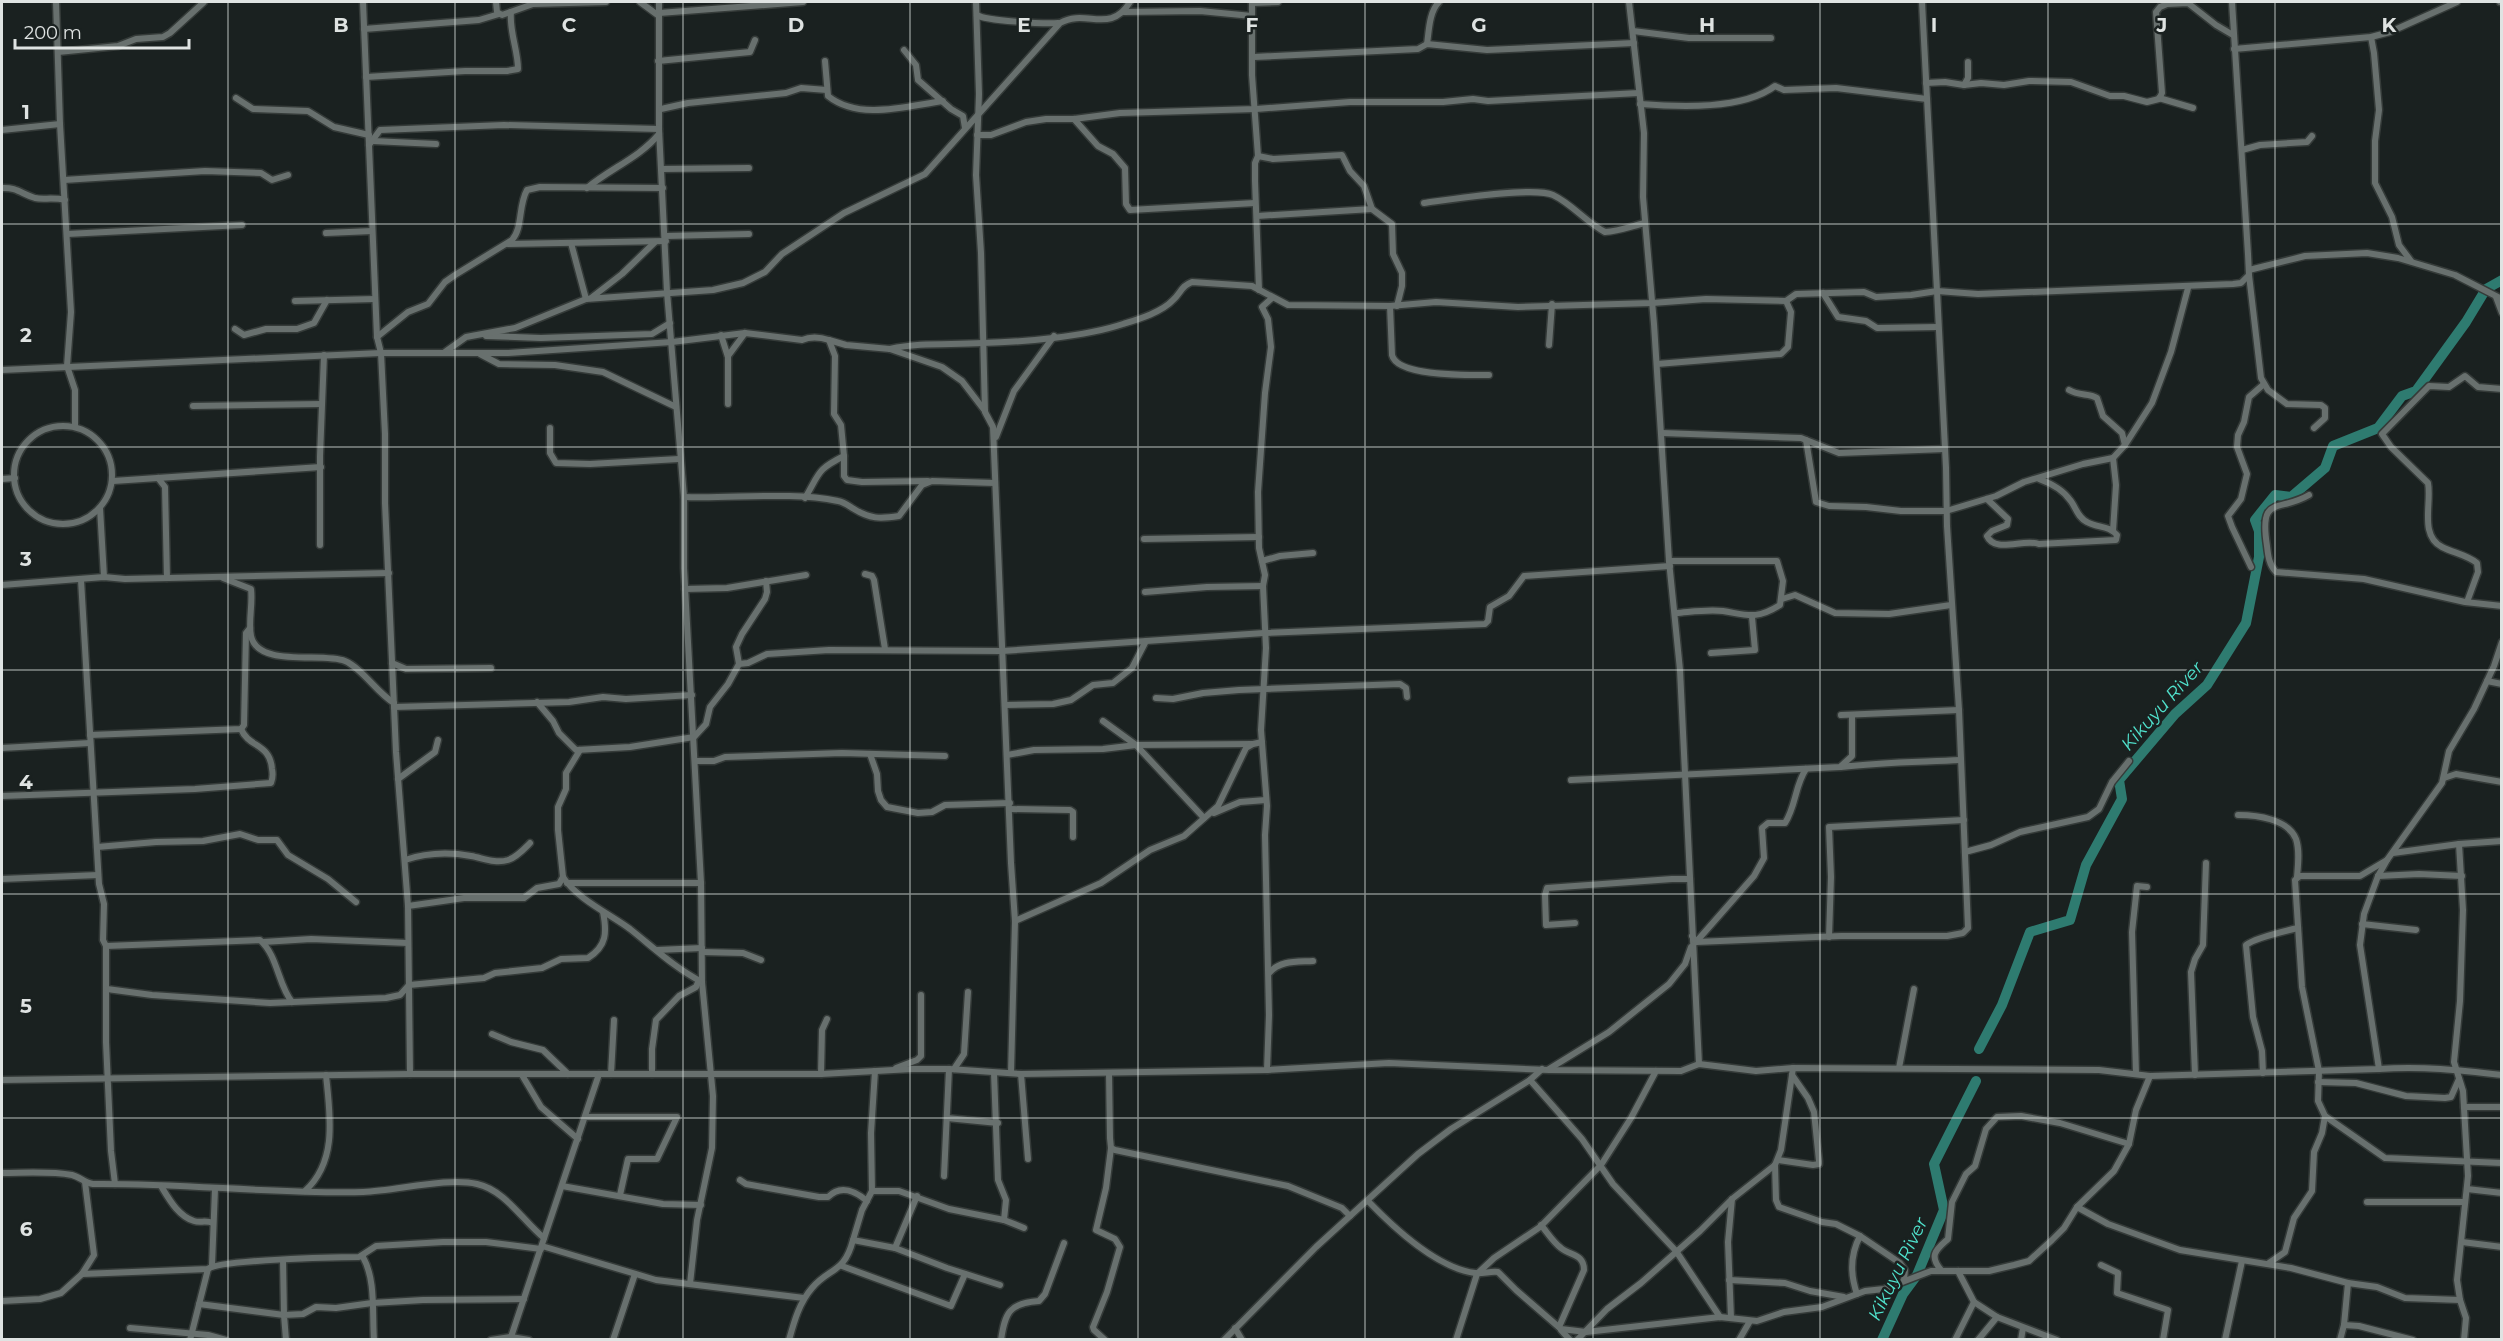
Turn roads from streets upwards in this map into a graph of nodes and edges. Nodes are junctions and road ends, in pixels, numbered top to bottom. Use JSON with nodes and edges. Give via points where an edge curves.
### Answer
{"nodes":[{"id":1,"x":56,"y":2,"type":"edge"},
{"id":2,"x":204,"y":2,"type":"edge"},
{"id":3,"x":363,"y":2,"type":"edge"},
{"id":4,"x":496,"y":2,"type":"edge"},
{"id":5,"x":606,"y":2,"type":"edge"},
{"id":6,"x":640,"y":2,"type":"edge"},
{"id":7,"x":659,"y":2,"type":"edge"},
{"id":8,"x":803,"y":2,"type":"edge"},
{"id":9,"x":976,"y":2,"type":"edge"},
{"id":10,"x":1130,"y":2,"type":"edge"},
{"id":11,"x":1252,"y":2,"type":"edge"},
{"id":12,"x":1278,"y":2,"type":"edge"},
{"id":13,"x":1439,"y":2,"type":"edge"},
{"id":14,"x":1629,"y":2,"type":"edge"},
{"id":15,"x":1922,"y":2,"type":"edge"},
{"id":16,"x":2232,"y":2,"type":"edge"},
{"id":17,"x":2457,"y":2,"type":"edge"},
{"id":18,"x":2157,"y":5,"type":"edge"},
{"id":19,"x":511,"y":12,"type":"junction"},
{"id":20,"x":1124,"y":12,"type":"junction"},
{"id":21,"x":500,"y":14,"type":"junction"},
{"id":22,"x":659,"y":15,"type":"junction"},
{"id":23,"x":977,"y":15,"type":"junction"},
{"id":24,"x":1252,"y":16,"type":"junction"},
{"id":25,"x":1060,"y":23,"type":"junction"},
{"id":26,"x":364,"y":29,"type":"junction"},
{"id":27,"x":1633,"y":31,"type":"junction"},
{"id":28,"x":2233,"y":35,"type":"junction"},
{"id":29,"x":2371,"y":37,"type":"junction"},
{"id":30,"x":1771,"y":38,"type":"dead end"},
{"id":31,"x":755,"y":40,"type":"dead end"},
{"id":32,"x":1634,"y":43,"type":"junction"},
{"id":33,"x":1427,"y":44,"type":"junction"},
{"id":34,"x":2234,"y":49,"type":"junction"},
{"id":35,"x":904,"y":50,"type":"dead end"},
{"id":36,"x":58,"y":52,"type":"junction"},
{"id":37,"x":1254,"y":57,"type":"junction"},
{"id":38,"x":825,"y":61,"type":"dead end"},
{"id":39,"x":658,"y":62,"type":"junction"},
{"id":40,"x":1968,"y":62,"type":"dead end"},
{"id":41,"x":366,"y":77,"type":"junction"},
{"id":42,"x":1926,"y":83,"type":"junction"},
{"id":43,"x":1964,"y":85,"type":"junction"},
{"id":44,"x":827,"y":90,"type":"junction"},
{"id":45,"x":1639,"y":93,"type":"junction"},
{"id":46,"x":236,"y":98,"type":"dead end"},
{"id":47,"x":2159,"y":98,"type":"junction"},
{"id":48,"x":1927,"y":99,"type":"junction"},
{"id":49,"x":943,"y":101,"type":"junction"},
{"id":50,"x":1640,"y":104,"type":"junction"},
{"id":51,"x":2193,"y":108,"type":"dead end"},
{"id":52,"x":661,"y":109,"type":"junction"},
{"id":53,"x":1256,"y":109,"type":"junction"},
{"id":54,"x":977,"y":114,"type":"junction"},
{"id":55,"x":1074,"y":118,"type":"junction"},
{"id":56,"x":60,"y":124,"type":"junction"},
{"id":57,"x":965,"y":128,"type":"junction"},
{"id":58,"x":2,"y":130,"type":"edge"},
{"id":59,"x":659,"y":131,"type":"junction"},
{"id":60,"x":977,"y":135,"type":"junction"},
{"id":61,"x":2312,"y":136,"type":"dead end"},
{"id":62,"x":370,"y":140,"type":"junction"},
{"id":63,"x":436,"y":144,"type":"dead end"},
{"id":64,"x":2242,"y":150,"type":"junction"},
{"id":65,"x":1258,"y":156,"type":"junction"},
{"id":66,"x":749,"y":168,"type":"dead end"},
{"id":67,"x":662,"y":169,"type":"junction"},
{"id":68,"x":288,"y":175,"type":"dead end"},
{"id":69,"x":64,"y":180,"type":"junction"},
{"id":70,"x":2,"y":188,"type":"edge"},
{"id":71,"x":663,"y":188,"type":"junction"},
{"id":72,"x":587,"y":189,"type":"junction"},
{"id":73,"x":65,"y":200,"type":"junction"},
{"id":74,"x":1255,"y":203,"type":"junction"},
{"id":75,"x":1424,"y":203,"type":"dead end"},
{"id":76,"x":1372,"y":209,"type":"junction"},
{"id":77,"x":1257,"y":216,"type":"junction"},
{"id":78,"x":1645,"y":223,"type":"junction"},
{"id":79,"x":242,"y":225,"type":"dead end"},
{"id":80,"x":372,"y":231,"type":"junction"},
{"id":81,"x":326,"y":233,"type":"dead end"},
{"id":82,"x":67,"y":234,"type":"junction"},
{"id":83,"x":749,"y":234,"type":"dead end"},
{"id":84,"x":666,"y":239,"type":"junction"},
{"id":85,"x":656,"y":242,"type":"junction"},
{"id":86,"x":505,"y":243,"type":"junction"},
{"id":87,"x":571,"y":243,"type":"junction"},
{"id":88,"x":2412,"y":261,"type":"junction"},
{"id":89,"x":2249,"y":272,"type":"junction"},
{"id":90,"x":2188,"y":288,"type":"junction"},
{"id":91,"x":1259,"y":290,"type":"junction"},
{"id":92,"x":1937,"y":291,"type":"junction"},
{"id":93,"x":667,"y":292,"type":"junction"},
{"id":94,"x":1822,"y":293,"type":"junction"},
{"id":95,"x":1272,"y":298,"type":"junction"},
{"id":96,"x":2499,"y":298,"type":"edge"},
{"id":97,"x":375,"y":299,"type":"junction"},
{"id":98,"x":588,"y":299,"type":"junction"},
{"id":99,"x":327,"y":300,"type":"junction"},
{"id":100,"x":295,"y":301,"type":"dead end"},
{"id":101,"x":1786,"y":301,"type":"junction"},
{"id":102,"x":1652,"y":303,"type":"junction"},
{"id":103,"x":1552,"y":304,"type":"junction"},
{"id":104,"x":1393,"y":306,"type":"junction"},
{"id":105,"x":2502,"y":312,"type":"edge"},
{"id":106,"x":670,"y":323,"type":"junction"},
{"id":107,"x":1938,"y":327,"type":"junction"},
{"id":108,"x":234,"y":328,"type":"dead end"},
{"id":109,"x":745,"y":333,"type":"junction"},
{"id":110,"x":474,"y":335,"type":"junction"},
{"id":111,"x":721,"y":335,"type":"junction"},
{"id":112,"x":1054,"y":336,"type":"junction"},
{"id":113,"x":376,"y":337,"type":"junction"},
{"id":114,"x":829,"y":340,"type":"junction"},
{"id":115,"x":672,"y":342,"type":"junction"},
{"id":116,"x":983,"y":343,"type":"junction"},
{"id":117,"x":1549,"y":345,"type":"dead end"},
{"id":118,"x":890,"y":349,"type":"junction"},
{"id":119,"x":381,"y":353,"type":"junction"},
{"id":120,"x":445,"y":353,"type":"junction"},
{"id":121,"x":477,"y":353,"type":"junction"},
{"id":122,"x":324,"y":355,"type":"junction"},
{"id":123,"x":728,"y":357,"type":"junction"},
{"id":124,"x":1657,"y":364,"type":"junction"},
{"id":125,"x":67,"y":366,"type":"junction"},
{"id":126,"x":2,"y":370,"type":"edge"},
{"id":127,"x":1490,"y":375,"type":"dead end"},
{"id":128,"x":2264,"y":384,"type":"junction"},
{"id":129,"x":2502,"y":389,"type":"edge"},
{"id":130,"x":2069,"y":390,"type":"dead end"},
{"id":131,"x":321,"y":404,"type":"junction"},
{"id":132,"x":728,"y":404,"type":"dead end"},
{"id":133,"x":193,"y":406,"type":"dead end"},
{"id":134,"x":676,"y":407,"type":"junction"},
{"id":135,"x":985,"y":412,"type":"junction"},
{"id":136,"x":75,"y":426,"type":"junction"},
{"id":137,"x":550,"y":428,"type":"dead end"},
{"id":138,"x":2314,"y":428,"type":"dead end"},
{"id":139,"x":1662,"y":433,"type":"junction"},
{"id":140,"x":1806,"y":440,"type":"junction"},
{"id":141,"x":993,"y":443,"type":"junction"},
{"id":142,"x":2125,"y":445,"type":"junction"},
{"id":143,"x":1945,"y":449,"type":"junction"},
{"id":144,"x":843,"y":456,"type":"junction"},
{"id":145,"x":2113,"y":458,"type":"junction"},
{"id":146,"x":679,"y":459,"type":"junction"},
{"id":147,"x":321,"y":467,"type":"junction"},
{"id":148,"x":15,"y":478,"type":"junction"},
{"id":149,"x":158,"y":478,"type":"junction"},
{"id":150,"x":170,"y":478,"type":"junction"},
{"id":151,"x":2,"y":479,"type":"edge"},
{"id":152,"x":2038,"y":479,"type":"junction"},
{"id":153,"x":113,"y":481,"type":"junction"},
{"id":154,"x":932,"y":481,"type":"junction"},
{"id":155,"x":995,"y":483,"type":"junction"},
{"id":156,"x":165,"y":487,"type":"junction"},
{"id":157,"x":2309,"y":495,"type":"dead end"},
{"id":158,"x":684,"y":497,"type":"junction"},
{"id":159,"x":805,"y":498,"type":"junction"},
{"id":160,"x":1987,"y":499,"type":"junction"},
{"id":161,"x":100,"y":508,"type":"junction"},
{"id":162,"x":1946,"y":511,"type":"junction"},
{"id":163,"x":2113,"y":531,"type":"junction"},
{"id":164,"x":1259,"y":537,"type":"junction"},
{"id":165,"x":1144,"y":539,"type":"dead end"},
{"id":166,"x":320,"y":545,"type":"dead end"},
{"id":167,"x":1313,"y":553,"type":"dead end"},
{"id":168,"x":1262,"y":561,"type":"junction"},
{"id":169,"x":1670,"y":564,"type":"junction"},
{"id":170,"x":2251,"y":567,"type":"dead end"},
{"id":171,"x":389,"y":573,"type":"junction"},
{"id":172,"x":865,"y":574,"type":"dead end"},
{"id":173,"x":806,"y":575,"type":"dead end"},
{"id":174,"x":220,"y":576,"type":"junction"},
{"id":175,"x":104,"y":577,"type":"junction"},
{"id":176,"x":167,"y":578,"type":"junction"},
{"id":177,"x":81,"y":580,"type":"junction"},
{"id":178,"x":766,"y":581,"type":"junction"},
{"id":179,"x":2,"y":585,"type":"edge"},
{"id":180,"x":1263,"y":586,"type":"junction"},
{"id":181,"x":685,"y":589,"type":"junction"},
{"id":182,"x":1145,"y":592,"type":"dead end"},
{"id":183,"x":1782,"y":599,"type":"junction"},
{"id":184,"x":2467,"y":602,"type":"junction"},
{"id":185,"x":1951,"y":605,"type":"junction"},
{"id":186,"x":2502,"y":606,"type":"edge"},
{"id":187,"x":1676,"y":613,"type":"junction"},
{"id":188,"x":1752,"y":617,"type":"junction"},
{"id":189,"x":250,"y":628,"type":"junction"},
{"id":190,"x":1264,"y":633,"type":"junction"},
{"id":191,"x":1146,"y":641,"type":"junction"},
{"id":192,"x":2502,"y":642,"type":"edge"},
{"id":193,"x":885,"y":649,"type":"junction"},
{"id":194,"x":1002,"y":651,"type":"junction"},
{"id":195,"x":1712,"y":652,"type":"dead end"},
{"id":196,"x":392,"y":663,"type":"junction"},
{"id":197,"x":739,"y":664,"type":"junction"},
{"id":198,"x":491,"y":668,"type":"dead end"},
{"id":199,"x":2487,"y":681,"type":"junction"},
{"id":200,"x":2502,"y":684,"type":"edge"},
{"id":201,"x":1264,"y":689,"type":"junction"},
{"id":202,"x":692,"y":695,"type":"junction"},
{"id":203,"x":1156,"y":698,"type":"dead end"},
{"id":204,"x":1407,"y":698,"type":"dead end"},
{"id":205,"x":537,"y":702,"type":"junction"},
{"id":206,"x":394,"y":705,"type":"junction"},
{"id":207,"x":1005,"y":705,"type":"junction"},
{"id":208,"x":1959,"y":710,"type":"junction"},
{"id":209,"x":1841,"y":715,"type":"dead end"},
{"id":210,"x":1852,"y":715,"type":"junction"},
{"id":211,"x":1103,"y":721,"type":"dead end"},
{"id":212,"x":241,"y":729,"type":"junction"},
{"id":213,"x":90,"y":735,"type":"junction"},
{"id":214,"x":694,"y":737,"type":"junction"},
{"id":215,"x":438,"y":740,"type":"dead end"},
{"id":216,"x":1263,"y":742,"type":"junction"},
{"id":217,"x":90,"y":743,"type":"junction"},
{"id":218,"x":1253,"y":744,"type":"junction"},
{"id":219,"x":1136,"y":746,"type":"junction"},
{"id":220,"x":2,"y":748,"type":"edge"},
{"id":221,"x":580,"y":750,"type":"junction"},
{"id":222,"x":870,"y":754,"type":"junction"},
{"id":223,"x":1007,"y":755,"type":"junction"},
{"id":224,"x":945,"y":756,"type":"dead end"},
{"id":225,"x":1960,"y":760,"type":"junction"},
{"id":226,"x":695,"y":761,"type":"junction"},
{"id":227,"x":2129,"y":762,"type":"dead end"},
{"id":228,"x":1840,"y":767,"type":"junction"},
{"id":229,"x":1806,"y":769,"type":"junction"},
{"id":230,"x":1683,"y":775,"type":"junction"},
{"id":231,"x":2444,"y":778,"type":"junction"},
{"id":232,"x":398,"y":779,"type":"junction"},
{"id":233,"x":1571,"y":780,"type":"dead end"},
{"id":234,"x":2502,"y":782,"type":"edge"},
{"id":235,"x":93,"y":793,"type":"junction"},
{"id":236,"x":2,"y":796,"type":"edge"},
{"id":237,"x":1266,"y":800,"type":"junction"},
{"id":238,"x":1010,"y":806,"type":"junction"},
{"id":239,"x":1211,"y":814,"type":"junction"},
{"id":240,"x":2238,"y":815,"type":"dead end"},
{"id":241,"x":1204,"y":818,"type":"junction"},
{"id":242,"x":1964,"y":820,"type":"junction"},
{"id":243,"x":1073,"y":837,"type":"dead end"},
{"id":244,"x":2502,"y":841,"type":"edge"},
{"id":245,"x":530,"y":843,"type":"dead end"},
{"id":246,"x":2459,"y":844,"type":"junction"},
{"id":247,"x":97,"y":847,"type":"junction"},
{"id":248,"x":1965,"y":852,"type":"junction"},
{"id":249,"x":2393,"y":853,"type":"junction"},
{"id":250,"x":405,"y":860,"type":"junction"},
{"id":251,"x":2387,"y":860,"type":"junction"},
{"id":252,"x":2206,"y":862,"type":"dead end"},
{"id":253,"x":98,"y":875,"type":"junction"},
{"id":254,"x":2378,"y":876,"type":"junction"},
{"id":255,"x":2462,"y":876,"type":"junction"},
{"id":256,"x":2297,"y":877,"type":"junction"},
{"id":257,"x":2,"y":879,"type":"edge"},
{"id":258,"x":1690,"y":879,"type":"junction"},
{"id":259,"x":565,"y":880,"type":"junction"},
{"id":260,"x":701,"y":883,"type":"junction"},
{"id":261,"x":2147,"y":887,"type":"dead end"},
{"id":262,"x":356,"y":902,"type":"dead end"},
{"id":263,"x":408,"y":906,"type":"junction"},
{"id":264,"x":603,"y":912,"type":"junction"},
{"id":265,"x":1015,"y":921,"type":"junction"},
{"id":266,"x":1575,"y":923,"type":"dead end"},
{"id":267,"x":2362,"y":924,"type":"junction"},
{"id":268,"x":2298,"y":928,"type":"junction"},
{"id":269,"x":2416,"y":930,"type":"dead end"},
{"id":270,"x":1828,"y":937,"type":"junction"},
{"id":271,"x":1694,"y":940,"type":"junction"},
{"id":272,"x":263,"y":942,"type":"junction"},
{"id":273,"x":408,"y":943,"type":"junction"},
{"id":274,"x":106,"y":946,"type":"junction"},
{"id":275,"x":656,"y":950,"type":"junction"},
{"id":276,"x":702,"y":950,"type":"junction"},
{"id":277,"x":761,"y":960,"type":"dead end"},
{"id":278,"x":1313,"y":961,"type":"dead end"},
{"id":279,"x":1269,"y":973,"type":"junction"},
{"id":280,"x":701,"y":981,"type":"junction"},
{"id":281,"x":409,"y":986,"type":"junction"},
{"id":282,"x":107,"y":989,"type":"junction"},
{"id":283,"x":1914,"y":989,"type":"dead end"},
{"id":284,"x":968,"y":992,"type":"dead end"},
{"id":285,"x":921,"y":995,"type":"dead end"},
{"id":286,"x":292,"y":1002,"type":"junction"},
{"id":287,"x":826,"y":1019,"type":"dead end"},
{"id":288,"x":614,"y":1020,"type":"dead end"},
{"id":289,"x":492,"y":1034,"type":"dead end"},
{"id":290,"x":1699,"y":1064,"type":"junction"},
{"id":291,"x":1899,"y":1068,"type":"junction"},
{"id":292,"x":951,"y":1069,"type":"junction"},
{"id":293,"x":1545,"y":1069,"type":"junction"},
{"id":294,"x":2379,"y":1069,"type":"junction"},
{"id":295,"x":2456,"y":1069,"type":"junction"},
{"id":296,"x":1267,"y":1070,"type":"junction"},
{"id":297,"x":875,"y":1071,"type":"junction"},
{"id":298,"x":887,"y":1071,"type":"junction"},
{"id":299,"x":1656,"y":1071,"type":"junction"},
{"id":300,"x":2319,"y":1071,"type":"junction"},
{"id":301,"x":712,"y":1072,"type":"junction"},
{"id":302,"x":1793,"y":1072,"type":"junction"},
{"id":303,"x":994,"y":1073,"type":"junction"},
{"id":304,"x":1011,"y":1073,"type":"junction"},
{"id":305,"x":1109,"y":1073,"type":"junction"},
{"id":306,"x":2263,"y":1073,"type":"junction"},
{"id":307,"x":410,"y":1074,"type":"junction"},
{"id":308,"x":568,"y":1074,"type":"junction"},
{"id":309,"x":599,"y":1074,"type":"junction"},
{"id":310,"x":611,"y":1074,"type":"junction"},
{"id":311,"x":652,"y":1074,"type":"junction"},
{"id":312,"x":821,"y":1074,"type":"junction"},
{"id":313,"x":1021,"y":1074,"type":"junction"},
{"id":314,"x":2136,"y":1074,"type":"junction"},
{"id":315,"x":326,"y":1075,"type":"junction"},
{"id":316,"x":522,"y":1075,"type":"junction"},
{"id":317,"x":2195,"y":1075,"type":"junction"},
{"id":318,"x":2502,"y":1075,"type":"edge"},
{"id":319,"x":2150,"y":1076,"type":"junction"},
{"id":320,"x":2459,"y":1078,"type":"junction"},
{"id":321,"x":2,"y":1080,"type":"edge"},
{"id":322,"x":109,"y":1080,"type":"junction"},
{"id":323,"x":1530,"y":1080,"type":"junction"},
{"id":324,"x":2318,"y":1082,"type":"junction"},
{"id":325,"x":2464,"y":1107,"type":"junction"},
{"id":326,"x":2502,"y":1107,"type":"edge"},
{"id":327,"x":2325,"y":1116,"type":"junction"},
{"id":328,"x":585,"y":1117,"type":"junction"},
{"id":329,"x":947,"y":1118,"type":"junction"},
{"id":330,"x":998,"y":1123,"type":"junction"},
{"id":331,"x":578,"y":1139,"type":"junction"},
{"id":332,"x":2129,"y":1144,"type":"junction"},
{"id":333,"x":1112,"y":1148,"type":"junction"},
{"id":334,"x":1028,"y":1160,"type":"dead end"},
{"id":335,"x":2467,"y":1162,"type":"junction"},
{"id":336,"x":1777,"y":1163,"type":"junction"},
{"id":337,"x":2502,"y":1163,"type":"edge"},
{"id":338,"x":1600,"y":1165,"type":"junction"},
{"id":339,"x":2,"y":1173,"type":"edge"},
{"id":340,"x":944,"y":1176,"type":"dead end"},
{"id":341,"x":740,"y":1180,"type":"dead end"},
{"id":342,"x":85,"y":1182,"type":"junction"},
{"id":343,"x":115,"y":1184,"type":"junction"},
{"id":344,"x":161,"y":1186,"type":"junction"},
{"id":345,"x":562,"y":1186,"type":"junction"},
{"id":346,"x":2467,"y":1189,"type":"junction"},
{"id":347,"x":214,"y":1190,"type":"junction"},
{"id":348,"x":305,"y":1191,"type":"junction"},
{"id":349,"x":872,"y":1191,"type":"junction"},
{"id":350,"x":2502,"y":1193,"type":"edge"},
{"id":351,"x":620,"y":1195,"type":"junction"},
{"id":352,"x":916,"y":1197,"type":"junction"},
{"id":353,"x":1732,"y":1199,"type":"junction"},
{"id":354,"x":867,"y":1201,"type":"junction"},
{"id":355,"x":1368,"y":1201,"type":"junction"},
{"id":356,"x":2367,"y":1202,"type":"dead end"},
{"id":357,"x":2465,"y":1202,"type":"junction"},
{"id":358,"x":700,"y":1205,"type":"junction"},
{"id":359,"x":2077,"y":1207,"type":"junction"},
{"id":360,"x":1350,"y":1216,"type":"junction"},
{"id":361,"x":1004,"y":1220,"type":"junction"},
{"id":362,"x":213,"y":1223,"type":"junction"},
{"id":363,"x":1541,"y":1225,"type":"junction"},
{"id":364,"x":1024,"y":1228,"type":"dead end"},
{"id":365,"x":1860,"y":1236,"type":"junction"},
{"id":366,"x":544,"y":1238,"type":"junction"},
{"id":367,"x":853,"y":1240,"type":"junction"},
{"id":368,"x":2462,"y":1242,"type":"junction"},
{"id":369,"x":1064,"y":1243,"type":"dead end"},
{"id":370,"x":2502,"y":1246,"type":"edge"},
{"id":371,"x":541,"y":1247,"type":"junction"},
{"id":372,"x":895,"y":1248,"type":"junction"},
{"id":373,"x":1676,"y":1251,"type":"junction"},
{"id":374,"x":363,"y":1257,"type":"junction"},
{"id":375,"x":283,"y":1260,"type":"junction"},
{"id":376,"x":2242,"y":1261,"type":"junction"},
{"id":377,"x":2268,"y":1263,"type":"junction"},
{"id":378,"x":2101,"y":1265,"type":"dead end"},
{"id":379,"x":842,"y":1266,"type":"junction"},
{"id":380,"x":210,"y":1267,"type":"junction"},
{"id":381,"x":1941,"y":1270,"type":"junction"},
{"id":382,"x":1958,"y":1271,"type":"junction"},
{"id":383,"x":635,"y":1274,"type":"junction"},
{"id":384,"x":965,"y":1274,"type":"junction"},
{"id":385,"x":1477,"y":1274,"type":"junction"},
{"id":386,"x":82,"y":1275,"type":"junction"},
{"id":387,"x":1729,"y":1280,"type":"junction"},
{"id":388,"x":1904,"y":1280,"type":"junction"},
{"id":389,"x":2348,"y":1283,"type":"junction"},
{"id":390,"x":690,"y":1284,"type":"junction"},
{"id":391,"x":1000,"y":1284,"type":"dead end"},
{"id":392,"x":1857,"y":1294,"type":"junction"},
{"id":393,"x":1847,"y":1297,"type":"junction"},
{"id":394,"x":524,"y":1299,"type":"junction"},
{"id":395,"x":804,"y":1299,"type":"junction"},
{"id":396,"x":2460,"y":1300,"type":"junction"},
{"id":397,"x":2,"y":1301,"type":"edge"},
{"id":398,"x":1974,"y":1302,"type":"junction"},
{"id":399,"x":372,"y":1303,"type":"junction"},
{"id":400,"x":199,"y":1304,"type":"junction"},
{"id":401,"x":284,"y":1315,"type":"junction"},
{"id":402,"x":1720,"y":1317,"type":"junction"},
{"id":403,"x":1997,"y":1317,"type":"junction"},
{"id":404,"x":1731,"y":1318,"type":"junction"},
{"id":405,"x":1750,"y":1321,"type":"junction"},
{"id":406,"x":2344,"y":1325,"type":"junction"},
{"id":407,"x":130,"y":1328,"type":"dead end"},
{"id":408,"x":1235,"y":1328,"type":"junction"},
{"id":409,"x":1560,"y":1328,"type":"junction"},
{"id":410,"x":2024,"y":1328,"type":"junction"},
{"id":411,"x":1586,"y":1332,"type":"junction"},
{"id":412,"x":191,"y":1336,"type":"edge"},
{"id":413,"x":511,"y":1338,"type":"edge"},
{"id":414,"x":2408,"y":1339,"type":"edge"},
{"id":415,"x":226,"y":1340,"type":"edge"},
{"id":416,"x":286,"y":1340,"type":"edge"},
{"id":417,"x":374,"y":1340,"type":"edge"},
{"id":418,"x":491,"y":1340,"type":"edge"},
{"id":419,"x":529,"y":1340,"type":"edge"},
{"id":420,"x":613,"y":1340,"type":"edge"},
{"id":421,"x":789,"y":1340,"type":"edge"},
{"id":422,"x":1001,"y":1340,"type":"edge"},
{"id":423,"x":1105,"y":1340,"type":"edge"},
{"id":424,"x":1224,"y":1340,"type":"edge"},
{"id":425,"x":1242,"y":1340,"type":"edge"},
{"id":426,"x":1456,"y":1340,"type":"edge"},
{"id":427,"x":1570,"y":1340,"type":"edge"},
{"id":428,"x":1577,"y":1340,"type":"edge"},
{"id":429,"x":1739,"y":1340,"type":"edge"},
{"id":430,"x":1955,"y":1340,"type":"edge"},
{"id":431,"x":1978,"y":1340,"type":"edge"},
{"id":432,"x":2021,"y":1340,"type":"edge"},
{"id":433,"x":2057,"y":1340,"type":"edge"},
{"id":434,"x":2163,"y":1340,"type":"edge"},
{"id":435,"x":2225,"y":1340,"type":"edge"},
{"id":436,"x":2340,"y":1340,"type":"edge"},
{"id":437,"x":2464,"y":1340,"type":"edge"}],
"edges":[{"from":1,"to":36,"type":"street"},
{"from":2,"to":36,"type":"street","via":[[163,37]]},
{"from":3,"to":26,"type":"street"},
{"from":4,"to":21,"type":"street"},
{"from":5,"to":19,"type":"street","via":[[533,4]]},
{"from":6,"to":22,"type":"street"},
{"from":7,"to":22,"type":"street"},
{"from":8,"to":22,"type":"street"},
{"from":9,"to":23,"type":"street"},
{"from":10,"to":20,"type":"street"},
{"from":11,"to":12,"type":"street"},
{"from":11,"to":24,"type":"street"},
{"from":13,"to":33,"type":"street"},
{"from":14,"to":27,"type":"street"},
{"from":15,"to":42,"type":"street"},
{"from":16,"to":28,"type":"street"},
{"from":17,"to":29,"type":"street"},
{"from":18,"to":28,"type":"street","via":[[2188,3]]},
{"from":18,"to":47,"type":"street","via":[[2162,93]]},
{"from":19,"to":21,"type":"street"},
{"from":19,"to":41,"type":"street","via":[[518,69]]},
{"from":20,"to":24,"type":"street","via":[[1200,11]]},
{"from":20,"to":25,"type":"street","via":[[1113,19],[1069,17]]},
{"from":21,"to":26,"type":"street","via":[[479,20]]},
{"from":22,"to":39,"type":"street"},
{"from":23,"to":25,"type":"street","via":[[982,19],[1030,24]]},
{"from":23,"to":54,"type":"street"},
{"from":24,"to":37,"type":"street"},
{"from":25,"to":54,"type":"street"},
{"from":26,"to":41,"type":"street"},
{"from":27,"to":30,"type":"street","via":[[1689,38]]},
{"from":27,"to":32,"type":"street"},
{"from":28,"to":34,"type":"street"},
{"from":29,"to":34,"type":"street"},
{"from":29,"to":88,"type":"street","via":[[2379,110],[2375,183],[2392,217],[2399,245]]},
{"from":31,"to":39,"type":"street","via":[[750,52]]},
{"from":32,"to":33,"type":"street","via":[[1487,50]]},
{"from":32,"to":45,"type":"street"},
{"from":33,"to":37,"type":"street","via":[[1418,49]]},
{"from":34,"to":64,"type":"street"},
{"from":35,"to":49,"type":"street","via":[[916,65],[918,80]]},
{"from":36,"to":56,"type":"street"},
{"from":37,"to":53,"type":"street"},
{"from":38,"to":44,"type":"street"},
{"from":39,"to":52,"type":"street"},
{"from":40,"to":43,"type":"street"},
{"from":41,"to":62,"type":"street"},
{"from":42,"to":43,"type":"street"},
{"from":42,"to":48,"type":"street"},
{"from":43,"to":47,"type":"street","via":[[2071,82],[2110,96],[2147,102]]},
{"from":44,"to":49,"type":"street","via":[[835,101],[860,110]]},
{"from":44,"to":52,"type":"street","via":[[801,88]]},
{"from":45,"to":50,"type":"street"},
{"from":45,"to":53,"type":"street","via":[[1488,101],[1350,102]]},
{"from":46,"to":62,"type":"street","via":[[253,109],[308,111],[334,127]]},
{"from":47,"to":51,"type":"street"},
{"from":48,"to":50,"type":"street","via":[[1836,88],[1784,90],[1775,86],[1759,97],[1717,105]]},
{"from":48,"to":92,"type":"street"},
{"from":49,"to":57,"type":"street","via":[[963,116]]},
{"from":50,"to":78,"type":"street"},
{"from":52,"to":59,"type":"street"},
{"from":53,"to":55,"type":"street","via":[[1120,112]]},
{"from":53,"to":65,"type":"street"},
{"from":54,"to":57,"type":"street"},
{"from":54,"to":60,"type":"street"},
{"from":55,"to":60,"type":"street","via":[[1036,121],[991,135]]},
{"from":55,"to":74,"type":"street","via":[[1098,146],[1113,154],[1125,168],[1126,204],[1130,210]]},
{"from":56,"to":58,"type":"street"},
{"from":56,"to":69,"type":"street"},
{"from":57,"to":93,"type":"street","via":[[925,174],[844,213],[782,254],[765,272],[743,284]]},
{"from":59,"to":62,"type":"street","via":[[504,126],[410,128],[380,130]]},
{"from":59,"to":67,"type":"street"},
{"from":59,"to":72,"type":"street","via":[[646,149]]},
{"from":60,"to":116,"type":"street"},
{"from":61,"to":64,"type":"street","via":[[2307,142]]},
{"from":62,"to":63,"type":"street"},
{"from":62,"to":80,"type":"street"},
{"from":64,"to":89,"type":"street"},
{"from":65,"to":74,"type":"street"},
{"from":65,"to":76,"type":"street","via":[[1273,159],[1342,155],[1364,186]]},
{"from":66,"to":67,"type":"street"},
{"from":67,"to":71,"type":"street"},
{"from":68,"to":69,"type":"street","via":[[272,180],[261,173],[205,171]]},
{"from":69,"to":73,"type":"street"},
{"from":70,"to":73,"type":"street","via":[[15,188],[35,198]]},
{"from":71,"to":72,"type":"street"},
{"from":71,"to":84,"type":"street"},
{"from":72,"to":86,"type":"street","via":[[527,190],[520,207],[517,235]]},
{"from":73,"to":82,"type":"street"},
{"from":74,"to":77,"type":"street"},
{"from":75,"to":78,"type":"street","via":[[1533,193],[1552,195],[1605,232]]},
{"from":76,"to":77,"type":"street"},
{"from":76,"to":104,"type":"street","via":[[1392,224],[1393,254],[1402,273],[1402,286]]},
{"from":77,"to":91,"type":"street"},
{"from":78,"to":102,"type":"street"},
{"from":79,"to":82,"type":"street"},
{"from":80,"to":81,"type":"street"},
{"from":80,"to":97,"type":"street"},
{"from":82,"to":125,"type":"street","via":[[71,312]]},
{"from":83,"to":84,"type":"street"},
{"from":84,"to":85,"type":"street"},
{"from":84,"to":93,"type":"street"},
{"from":85,"to":87,"type":"street"},
{"from":85,"to":98,"type":"street"},
{"from":86,"to":87,"type":"street"},
{"from":86,"to":113,"type":"street","via":[[445,282],[428,304],[408,312]]},
{"from":87,"to":98,"type":"street"},
{"from":88,"to":89,"type":"street","via":[[2367,253],[2329,254],[2305,256]]},
{"from":88,"to":96,"type":"street","via":[[2454,275]]},
{"from":89,"to":90,"type":"street","via":[[2241,283]]},
{"from":89,"to":128,"type":"street","via":[[2259,370]]},
{"from":90,"to":92,"type":"street","via":[[1978,294]]},
{"from":90,"to":142,"type":"street","via":[[2152,403]]},
{"from":91,"to":95,"type":"street"},
{"from":91,"to":112,"type":"street","via":[[1252,286],[1192,282],[1158,310],[1124,324]]},
{"from":92,"to":94,"type":"street","via":[[1876,297],[1864,291]]},
{"from":92,"to":107,"type":"street"},
{"from":93,"to":98,"type":"street"},
{"from":93,"to":106,"type":"street"},
{"from":94,"to":101,"type":"street","via":[[1796,294]]},
{"from":94,"to":107,"type":"street","via":[[1838,317],[1866,321],[1877,328]]},
{"from":95,"to":104,"type":"street","via":[[1288,305]]},
{"from":95,"to":164,"type":"street","via":[[1262,307],[1271,347],[1260,459]]},
{"from":96,"to":105,"type":"street"},
{"from":97,"to":99,"type":"street"},
{"from":97,"to":113,"type":"street"},
{"from":98,"to":110,"type":"street","via":[[515,328]]},
{"from":99,"to":100,"type":"street"},
{"from":99,"to":108,"type":"street","via":[[314,323],[297,329],[266,329],[244,335]]},
{"from":101,"to":102,"type":"street","via":[[1706,299]]},
{"from":101,"to":124,"type":"street","via":[[1791,312],[1788,347],[1781,354]]},
{"from":102,"to":103,"type":"street"},
{"from":102,"to":124,"type":"street"},
{"from":103,"to":104,"type":"street","via":[[1501,307],[1436,302]]},
{"from":103,"to":117,"type":"street"},
{"from":104,"to":127,"type":"street","via":[[1392,355],[1398,365],[1449,375]]},
{"from":106,"to":110,"type":"street","via":[[652,334],[541,338]]},
{"from":106,"to":115,"type":"street"},
{"from":107,"to":143,"type":"street"},
{"from":109,"to":111,"type":"street"},
{"from":109,"to":114,"type":"street"},
{"from":109,"to":123,"type":"street"},
{"from":110,"to":120,"type":"street"},
{"from":111,"to":115,"type":"street"},
{"from":111,"to":123,"type":"street"},
{"from":112,"to":116,"type":"street"},
{"from":112,"to":141,"type":"street","via":[[1014,391]]},
{"from":113,"to":119,"type":"street"},
{"from":114,"to":118,"type":"street"},
{"from":114,"to":144,"type":"street","via":[[835,356],[834,414],[841,425]]},
{"from":115,"to":121,"type":"street"},
{"from":115,"to":134,"type":"street"},
{"from":116,"to":118,"type":"street","via":[[920,344]]},
{"from":116,"to":135,"type":"street"},
{"from":118,"to":135,"type":"street","via":[[954,375],[963,381]]},
{"from":119,"to":120,"type":"street"},
{"from":119,"to":122,"type":"street"},
{"from":119,"to":171,"type":"street"},
{"from":120,"to":121,"type":"street"},
{"from":121,"to":134,"type":"street","via":[[499,364],[555,365],[603,372]]},
{"from":122,"to":125,"type":"street"},
{"from":122,"to":131,"type":"street"},
{"from":123,"to":132,"type":"street"},
{"from":124,"to":139,"type":"street"},
{"from":125,"to":126,"type":"street"},
{"from":125,"to":136,"type":"street","via":[[75,390]]},
{"from":128,"to":138,"type":"street","via":[[2287,404],[2325,408],[2325,418]]},
{"from":128,"to":170,"type":"street","via":[[2249,397],[2238,435],[2237,447],[2247,474],[2241,499],[2228,516]]},
{"from":129,"to":184,"type":"street","via":[[2478,387],[2464,376],[2449,387],[2429,386],[2382,434],[2428,483],[2428,518],[2434,540],[2477,563],[2478,572]]},
{"from":130,"to":142,"type":"street","via":[[2097,398],[2103,416],[2122,433]]},
{"from":131,"to":133,"type":"street"},
{"from":131,"to":147,"type":"street"},
{"from":134,"to":146,"type":"street"},
{"from":135,"to":141,"type":"street","via":[[993,424]]},
{"from":136,"to":148,"type":"street","via":[[54,426],[35,434],[21,449],[14,468]]},
{"from":136,"to":153,"type":"street","via":[[93,435],[107,451]]},
{"from":137,"to":146,"type":"street","via":[[550,453],[556,463]]},
{"from":139,"to":140,"type":"street"},
{"from":139,"to":169,"type":"street"},
{"from":140,"to":143,"type":"street","via":[[1839,453]]},
{"from":140,"to":162,"type":"street","via":[[1816,502],[1901,511]]},
{"from":141,"to":155,"type":"street"},
{"from":142,"to":145,"type":"street"},
{"from":143,"to":162,"type":"street"},
{"from":144,"to":154,"type":"street","via":[[844,476],[854,482]]},
{"from":144,"to":159,"type":"street","via":[[821,470]]},
{"from":145,"to":152,"type":"street"},
{"from":145,"to":163,"type":"street"},
{"from":146,"to":158,"type":"street"},
{"from":147,"to":150,"type":"street"},
{"from":147,"to":166,"type":"street"},
{"from":148,"to":151,"type":"street"},
{"from":148,"to":161,"type":"street","via":[[26,507],[42,519],[62,524],[83,520]]},
{"from":149,"to":150,"type":"street"},
{"from":149,"to":153,"type":"street"},
{"from":149,"to":156,"type":"street"},
{"from":150,"to":156,"type":"street"},
{"from":152,"to":160,"type":"street"},
{"from":152,"to":163,"type":"street","via":[[2067,496],[2086,522]]},
{"from":153,"to":161,"type":"street"},
{"from":154,"to":155,"type":"street"},
{"from":154,"to":159,"type":"street","via":[[922,485],[898,516],[880,519],[837,501]]},
{"from":155,"to":194,"type":"street"},
{"from":156,"to":176,"type":"street"},
{"from":157,"to":184,"type":"street","via":[[2279,504],[2265,518],[2264,531],[2274,570],[2364,579]]},
{"from":158,"to":159,"type":"street"},
{"from":158,"to":181,"type":"street"},
{"from":160,"to":162,"type":"street"},
{"from":160,"to":163,"type":"street","via":[[2008,519],[2007,525],[1987,536],[1995,544],[2114,542],[2117,535]]},
{"from":161,"to":175,"type":"street"},
{"from":162,"to":185,"type":"street"},
{"from":164,"to":165,"type":"street"},
{"from":164,"to":168,"type":"street"},
{"from":167,"to":168,"type":"street"},
{"from":168,"to":180,"type":"street"},
{"from":169,"to":183,"type":"street","via":[[1777,561],[1784,581]]},
{"from":169,"to":187,"type":"street"},
{"from":169,"to":190,"type":"street","via":[[1524,576],[1509,596],[1490,607],[1485,624]]},
{"from":171,"to":174,"type":"street"},
{"from":171,"to":196,"type":"street"},
{"from":172,"to":193,"type":"street","via":[[874,580]]},
{"from":173,"to":178,"type":"street"},
{"from":174,"to":176,"type":"street"},
{"from":174,"to":189,"type":"street","via":[[251,589]]},
{"from":175,"to":176,"type":"street"},
{"from":175,"to":177,"type":"street"},
{"from":177,"to":179,"type":"street"},
{"from":177,"to":213,"type":"street"},
{"from":178,"to":181,"type":"street","via":[[727,588]]},
{"from":178,"to":197,"type":"street","via":[[765,598],[736,647]]},
{"from":180,"to":182,"type":"street"},
{"from":180,"to":190,"type":"street"},
{"from":181,"to":202,"type":"street"},
{"from":183,"to":185,"type":"street","via":[[1795,595],[1835,613],[1889,614]]},
{"from":183,"to":188,"type":"street","via":[[1767,614]]},
{"from":184,"to":186,"type":"street"},
{"from":185,"to":208,"type":"street"},
{"from":187,"to":188,"type":"street","via":[[1722,611]]},
{"from":187,"to":230,"type":"street"},
{"from":188,"to":195,"type":"street","via":[[1755,650]]},
{"from":189,"to":206,"type":"street","via":[[254,643],[278,657],[344,660]]},
{"from":189,"to":212,"type":"street","via":[[246,633]]},
{"from":190,"to":191,"type":"street"},
{"from":190,"to":201,"type":"street"},
{"from":191,"to":194,"type":"street"},
{"from":191,"to":207,"type":"street","via":[[1132,668],[1113,683],[1093,685],[1071,700],[1053,704]]},
{"from":192,"to":199,"type":"street"},
{"from":193,"to":194,"type":"street"},
{"from":193,"to":197,"type":"street","via":[[767,654]]},
{"from":194,"to":207,"type":"street"},
{"from":196,"to":198,"type":"street","via":[[406,669]]},
{"from":196,"to":206,"type":"street"},
{"from":197,"to":214,"type":"street","via":[[710,707],[706,724]]},
{"from":199,"to":200,"type":"street"},
{"from":199,"to":231,"type":"street","via":[[2449,751]]},
{"from":201,"to":203,"type":"street"},
{"from":201,"to":204,"type":"street","via":[[1400,684],[1406,688]]},
{"from":201,"to":216,"type":"street"},
{"from":202,"to":205,"type":"street"},
{"from":202,"to":214,"type":"street"},
{"from":205,"to":206,"type":"street"},
{"from":205,"to":221,"type":"street","via":[[559,733]]},
{"from":206,"to":232,"type":"street"},
{"from":207,"to":223,"type":"street"},
{"from":208,"to":210,"type":"street"},
{"from":208,"to":225,"type":"street"},
{"from":209,"to":210,"type":"street"},
{"from":210,"to":228,"type":"street","via":[[1852,756]]},
{"from":211,"to":219,"type":"street"},
{"from":212,"to":213,"type":"street"},
{"from":212,"to":235,"type":"street","via":[[247,739],[269,754],[271,783]]},
{"from":213,"to":217,"type":"street"},
{"from":214,"to":221,"type":"street"},
{"from":214,"to":226,"type":"street"},
{"from":215,"to":232,"type":"street","via":[[435,752]]},
{"from":216,"to":218,"type":"street"},
{"from":216,"to":237,"type":"street"},
{"from":217,"to":220,"type":"street"},
{"from":217,"to":235,"type":"street"},
{"from":218,"to":219,"type":"street"},
{"from":218,"to":239,"type":"street","via":[[1243,754],[1225,795]]},
{"from":219,"to":223,"type":"street","via":[[1034,750]]},
{"from":219,"to":241,"type":"street"},
{"from":221,"to":259,"type":"street","via":[[566,773],[558,807]]},
{"from":222,"to":224,"type":"street"},
{"from":222,"to":226,"type":"street"},
{"from":222,"to":238,"type":"street","via":[[880,800],[887,807],[918,813],[932,812],[945,805]]},
{"from":223,"to":238,"type":"street"},
{"from":225,"to":228,"type":"street"},
{"from":225,"to":242,"type":"street"},
{"from":226,"to":260,"type":"street"},
{"from":227,"to":248,"type":"street","via":[[2112,782],[2099,809],[2088,817],[2020,832]]},
{"from":228,"to":229,"type":"street"},
{"from":229,"to":230,"type":"street"},
{"from":229,"to":271,"type":"street","via":[[1793,811],[1785,823],[1768,823],[1762,828],[1764,858],[1754,876]]},
{"from":230,"to":233,"type":"street"},
{"from":230,"to":258,"type":"street"},
{"from":231,"to":234,"type":"street","via":[[2456,774]]},
{"from":231,"to":249,"type":"street"},
{"from":232,"to":250,"type":"street"},
{"from":235,"to":236,"type":"street"},
{"from":235,"to":247,"type":"street"},
{"from":237,"to":239,"type":"street","via":[[1240,802]]},
{"from":237,"to":279,"type":"street"},
{"from":238,"to":243,"type":"street","via":[[1070,810]]},
{"from":238,"to":265,"type":"street"},
{"from":239,"to":241,"type":"street"},
{"from":240,"to":256,"type":"street","via":[[2273,820],[2292,832],[2298,849]]},
{"from":241,"to":265,"type":"street","via":[[1184,836],[1150,850],[1101,883]]},
{"from":242,"to":248,"type":"street"},
{"from":242,"to":270,"type":"street","via":[[1829,827]]},
{"from":244,"to":246,"type":"street"},
{"from":245,"to":250,"type":"street","via":[[514,857],[501,861],[428,854]]},
{"from":246,"to":249,"type":"street"},
{"from":246,"to":255,"type":"street"},
{"from":247,"to":253,"type":"street"},
{"from":247,"to":262,"type":"street","via":[[203,841],[240,834],[258,840],[277,840],[288,855],[328,879]]},
{"from":248,"to":270,"type":"street","via":[[1968,925],[1963,933]]},
{"from":249,"to":251,"type":"street"},
{"from":250,"to":263,"type":"street"},
{"from":251,"to":254,"type":"street"},
{"from":251,"to":256,"type":"street","via":[[2360,876]]},
{"from":252,"to":317,"type":"street","via":[[2204,945],[2191,972]]},
{"from":253,"to":257,"type":"street"},
{"from":253,"to":274,"type":"street"},
{"from":254,"to":255,"type":"street"},
{"from":254,"to":267,"type":"street"},
{"from":255,"to":295,"type":"street"},
{"from":256,"to":268,"type":"street"},
{"from":258,"to":266,"type":"street","via":[[1547,888],[1546,926]]},
{"from":258,"to":271,"type":"street"},
{"from":259,"to":260,"type":"street"},
{"from":259,"to":263,"type":"street","via":[[556,886],[537,888],[525,898],[464,898]]},
{"from":259,"to":264,"type":"street"},
{"from":260,"to":276,"type":"street"},
{"from":261,"to":314,"type":"street","via":[[2137,886],[2132,932]]},
{"from":263,"to":273,"type":"street"},
{"from":264,"to":275,"type":"street"},
{"from":264,"to":281,"type":"street","via":[[605,940],[588,958],[561,959],[542,968],[495,973],[484,978]]},
{"from":265,"to":304,"type":"street"},
{"from":267,"to":269,"type":"street"},
{"from":267,"to":294,"type":"street","via":[[2360,945]]},
{"from":268,"to":300,"type":"street","via":[[2302,987]]},
{"from":268,"to":306,"type":"street","via":[[2246,945]]},
{"from":270,"to":271,"type":"street"},
{"from":271,"to":290,"type":"street"},
{"from":271,"to":293,"type":"street","via":[[1685,964],[1669,984],[1609,1032]]},
{"from":272,"to":273,"type":"street","via":[[311,939]]},
{"from":272,"to":274,"type":"street","via":[[256,939]]},
{"from":272,"to":286,"type":"street"},
{"from":273,"to":281,"type":"street"},
{"from":274,"to":282,"type":"street"},
{"from":275,"to":276,"type":"street"},
{"from":275,"to":280,"type":"street"},
{"from":276,"to":277,"type":"street","via":[[743,952]]},
{"from":276,"to":280,"type":"street"},
{"from":278,"to":279,"type":"street","via":[[1284,963]]},
{"from":279,"to":296,"type":"street"},
{"from":280,"to":301,"type":"street"},
{"from":280,"to":311,"type":"street","via":[[679,996],[657,1020]]},
{"from":281,"to":286,"type":"street","via":[[400,995],[386,998]]},
{"from":281,"to":307,"type":"street"},
{"from":282,"to":286,"type":"street","via":[[201,999]]},
{"from":282,"to":322,"type":"street"},
{"from":283,"to":291,"type":"street"},
{"from":284,"to":292,"type":"street","via":[[964,1054]]},
{"from":285,"to":298,"type":"street","via":[[921,1056]]},
{"from":287,"to":312,"type":"street"},
{"from":288,"to":310,"type":"street"},
{"from":289,"to":308,"type":"street","via":[[543,1050]]},
{"from":290,"to":299,"type":"street","via":[[1680,1071]]},
{"from":290,"to":302,"type":"street"},
{"from":291,"to":302,"type":"street"},
{"from":291,"to":314,"type":"street","via":[[2099,1070]]},
{"from":292,"to":298,"type":"street"},
{"from":292,"to":303,"type":"street"},
{"from":292,"to":329,"type":"street"},
{"from":293,"to":296,"type":"street","via":[[1389,1064]]},
{"from":293,"to":299,"type":"street"},
{"from":293,"to":323,"type":"street"},
{"from":294,"to":295,"type":"street"},
{"from":294,"to":300,"type":"street"},
{"from":295,"to":318,"type":"street"},
{"from":295,"to":320,"type":"street"},
{"from":296,"to":305,"type":"street"},
{"from":297,"to":298,"type":"street"},
{"from":297,"to":312,"type":"street"},
{"from":297,"to":349,"type":"street"},
{"from":299,"to":338,"type":"street"},
{"from":300,"to":306,"type":"street"},
{"from":300,"to":324,"type":"street"},
{"from":301,"to":311,"type":"street"},
{"from":301,"to":312,"type":"street"},
{"from":301,"to":358,"type":"street","via":[[712,1148]]},
{"from":302,"to":336,"type":"street"},
{"from":302,"to":336,"type":"street","via":[[1814,1112],[1820,1161],[1814,1165]]},
{"from":303,"to":304,"type":"street"},
{"from":303,"to":330,"type":"street"},
{"from":304,"to":313,"type":"street"},
{"from":305,"to":313,"type":"street"},
{"from":305,"to":333,"type":"street"},
{"from":306,"to":317,"type":"street"},
{"from":307,"to":315,"type":"street"},
{"from":307,"to":316,"type":"street"},
{"from":308,"to":309,"type":"street"},
{"from":308,"to":316,"type":"street"},
{"from":309,"to":310,"type":"street"},
{"from":309,"to":328,"type":"street"},
{"from":310,"to":311,"type":"street"},
{"from":313,"to":334,"type":"street"},
{"from":314,"to":319,"type":"street"},
{"from":315,"to":322,"type":"street"},
{"from":315,"to":348,"type":"street","via":[[329,1149],[323,1168]]},
{"from":316,"to":331,"type":"street","via":[[540,1107]]},
{"from":317,"to":319,"type":"street"},
{"from":319,"to":332,"type":"street","via":[[2136,1110]]},
{"from":320,"to":324,"type":"street","via":[[2451,1097],[2445,1098],[2406,1096],[2356,1083]]},
{"from":320,"to":325,"type":"street"},
{"from":321,"to":322,"type":"street"},
{"from":322,"to":343,"type":"street"},
{"from":323,"to":338,"type":"street","via":[[1582,1138]]},
{"from":323,"to":355,"type":"street","via":[[1451,1129]]},
{"from":324,"to":327,"type":"street","via":[[2318,1101]]},
{"from":325,"to":326,"type":"street"},
{"from":325,"to":335,"type":"street"},
{"from":327,"to":335,"type":"street","via":[[2385,1158]]},
{"from":327,"to":377,"type":"street","via":[[2314,1152],[2312,1191],[2294,1218],[2285,1252]]},
{"from":328,"to":331,"type":"street"},
{"from":328,"to":351,"type":"street","via":[[677,1117],[657,1159],[628,1160]]},
{"from":329,"to":330,"type":"street"},
{"from":329,"to":340,"type":"street"},
{"from":330,"to":361,"type":"street","via":[[998,1180],[1007,1203]]},
{"from":331,"to":345,"type":"street"},
{"from":332,"to":359,"type":"street","via":[[2114,1171]]},
{"from":332,"to":381,"type":"street","via":[[2050,1121],[2021,1116],[1993,1120],[1984,1132],[1974,1168],[1966,1174],[1952,1202],[1948,1239],[1935,1254]]},
{"from":333,"to":360,"type":"street","via":[[1288,1186],[1342,1208]]},
{"from":333,"to":423,"type":"street","via":[[1096,1230],[1120,1246],[1093,1327]]},
{"from":335,"to":337,"type":"street"},
{"from":335,"to":346,"type":"street"},
{"from":336,"to":353,"type":"street"},
{"from":336,"to":365,"type":"street","via":[[1779,1207],[1836,1224]]},
{"from":338,"to":363,"type":"street"},
{"from":338,"to":373,"type":"street","via":[[1626,1199]]},
{"from":339,"to":342,"type":"street","via":[[58,1173]]},
{"from":341,"to":354,"type":"street","via":[[819,1197],[843,1190],[856,1192]]},
{"from":342,"to":343,"type":"street"},
{"from":342,"to":386,"type":"street","via":[[94,1255]]},
{"from":343,"to":344,"type":"street"},
{"from":344,"to":347,"type":"street"},
{"from":344,"to":362,"type":"street","via":[[182,1214],[195,1222]]},
{"from":345,"to":351,"type":"street"},
{"from":345,"to":366,"type":"street"},
{"from":346,"to":350,"type":"street"},
{"from":346,"to":357,"type":"street"},
{"from":347,"to":348,"type":"street"},
{"from":347,"to":362,"type":"street"},
{"from":348,"to":366,"type":"street","via":[[367,1192],[475,1184],[495,1192]]},
{"from":349,"to":352,"type":"street","via":[[899,1191]]},
{"from":349,"to":354,"type":"street"},
{"from":351,"to":358,"type":"street"},
{"from":352,"to":361,"type":"street"},
{"from":352,"to":372,"type":"street"},
{"from":353,"to":373,"type":"street"},
{"from":353,"to":387,"type":"street"},
{"from":354,"to":367,"type":"street"},
{"from":355,"to":360,"type":"street"},
{"from":355,"to":385,"type":"street","via":[[1387,1221],[1436,1258]]},
{"from":356,"to":357,"type":"street"},
{"from":357,"to":368,"type":"street"},
{"from":358,"to":390,"type":"street"},
{"from":359,"to":376,"type":"street","via":[[2108,1224],[2180,1250]]},
{"from":359,"to":382,"type":"street","via":[[2064,1228],[2029,1261],[1989,1271]]},
{"from":360,"to":408,"type":"street"},
{"from":361,"to":364,"type":"street"},
{"from":362,"to":380,"type":"street"},
{"from":363,"to":385,"type":"street"},
{"from":363,"to":409,"type":"street","via":[[1562,1249],[1584,1263]]},
{"from":365,"to":388,"type":"street","via":[[1900,1263],[1905,1270]]},
{"from":365,"to":392,"type":"street","via":[[1853,1254],[1852,1279]]},
{"from":366,"to":371,"type":"street"},
{"from":367,"to":372,"type":"street"},
{"from":367,"to":379,"type":"street"},
{"from":368,"to":370,"type":"street"},
{"from":368,"to":396,"type":"street","via":[[2457,1280]]},
{"from":369,"to":422,"type":"street","via":[[1045,1294],[1039,1301],[1020,1303],[1010,1311]]},
{"from":371,"to":374,"type":"street","via":[[443,1242],[376,1246]]},
{"from":371,"to":383,"type":"street"},
{"from":371,"to":394,"type":"street"},
{"from":372,"to":384,"type":"street"},
{"from":373,"to":402,"type":"street"},
{"from":373,"to":411,"type":"street","via":[[1607,1309]]},
{"from":374,"to":375,"type":"street"},
{"from":374,"to":399,"type":"street","via":[[369,1267]]},
{"from":375,"to":380,"type":"street"},
{"from":375,"to":401,"type":"street"},
{"from":376,"to":377,"type":"street"},
{"from":376,"to":435,"type":"street"},
{"from":377,"to":389,"type":"street"},
{"from":378,"to":434,"type":"street","via":[[2118,1273],[2117,1293],[2168,1310]]},
{"from":379,"to":384,"type":"street","via":[[951,1306]]},
{"from":379,"to":395,"type":"street","via":[[814,1286]]},
{"from":380,"to":386,"type":"street"},
{"from":380,"to":400,"type":"street"},
{"from":381,"to":382,"type":"street"},
{"from":381,"to":388,"type":"street"},
{"from":382,"to":398,"type":"street"},
{"from":383,"to":390,"type":"street"},
{"from":383,"to":420,"type":"street"},
{"from":384,"to":391,"type":"street"},
{"from":385,"to":409,"type":"street","via":[[1498,1272]]},
{"from":385,"to":426,"type":"street"},
{"from":386,"to":397,"type":"street","via":[[61,1293],[40,1299]]},
{"from":387,"to":393,"type":"street","via":[[1785,1283]]},
{"from":387,"to":404,"type":"street"},
{"from":388,"to":392,"type":"street"},
{"from":389,"to":396,"type":"street","via":[[2377,1287],[2405,1298]]},
{"from":389,"to":406,"type":"street"},
{"from":390,"to":395,"type":"street"},
{"from":392,"to":393,"type":"street"},
{"from":393,"to":405,"type":"street","via":[[1822,1307]]},
{"from":394,"to":399,"type":"street"},
{"from":394,"to":413,"type":"street"},
{"from":395,"to":421,"type":"street"},
{"from":396,"to":437,"type":"street","via":[[2466,1318]]},
{"from":398,"to":403,"type":"street"},
{"from":398,"to":430,"type":"street"},
{"from":399,"to":401,"type":"street","via":[[316,1307],[303,1314]]},
{"from":399,"to":417,"type":"street"},
{"from":400,"to":401,"type":"street"},
{"from":400,"to":412,"type":"street"},
{"from":401,"to":416,"type":"street"},
{"from":402,"to":404,"type":"street"},
{"from":402,"to":411,"type":"street"},
{"from":403,"to":410,"type":"street"},
{"from":403,"to":431,"type":"street"},
{"from":404,"to":405,"type":"street"},
{"from":405,"to":429,"type":"street"},
{"from":406,"to":414,"type":"street"},
{"from":406,"to":436,"type":"street"},
{"from":407,"to":412,"type":"street"},
{"from":408,"to":424,"type":"street"},
{"from":408,"to":425,"type":"street"},
{"from":409,"to":411,"type":"street"},
{"from":409,"to":427,"type":"street"},
{"from":410,"to":432,"type":"street"},
{"from":410,"to":433,"type":"street"},
{"from":411,"to":428,"type":"street"},
{"from":412,"to":415,"type":"street"},
{"from":413,"to":418,"type":"street"},
{"from":413,"to":419,"type":"street"}]}
